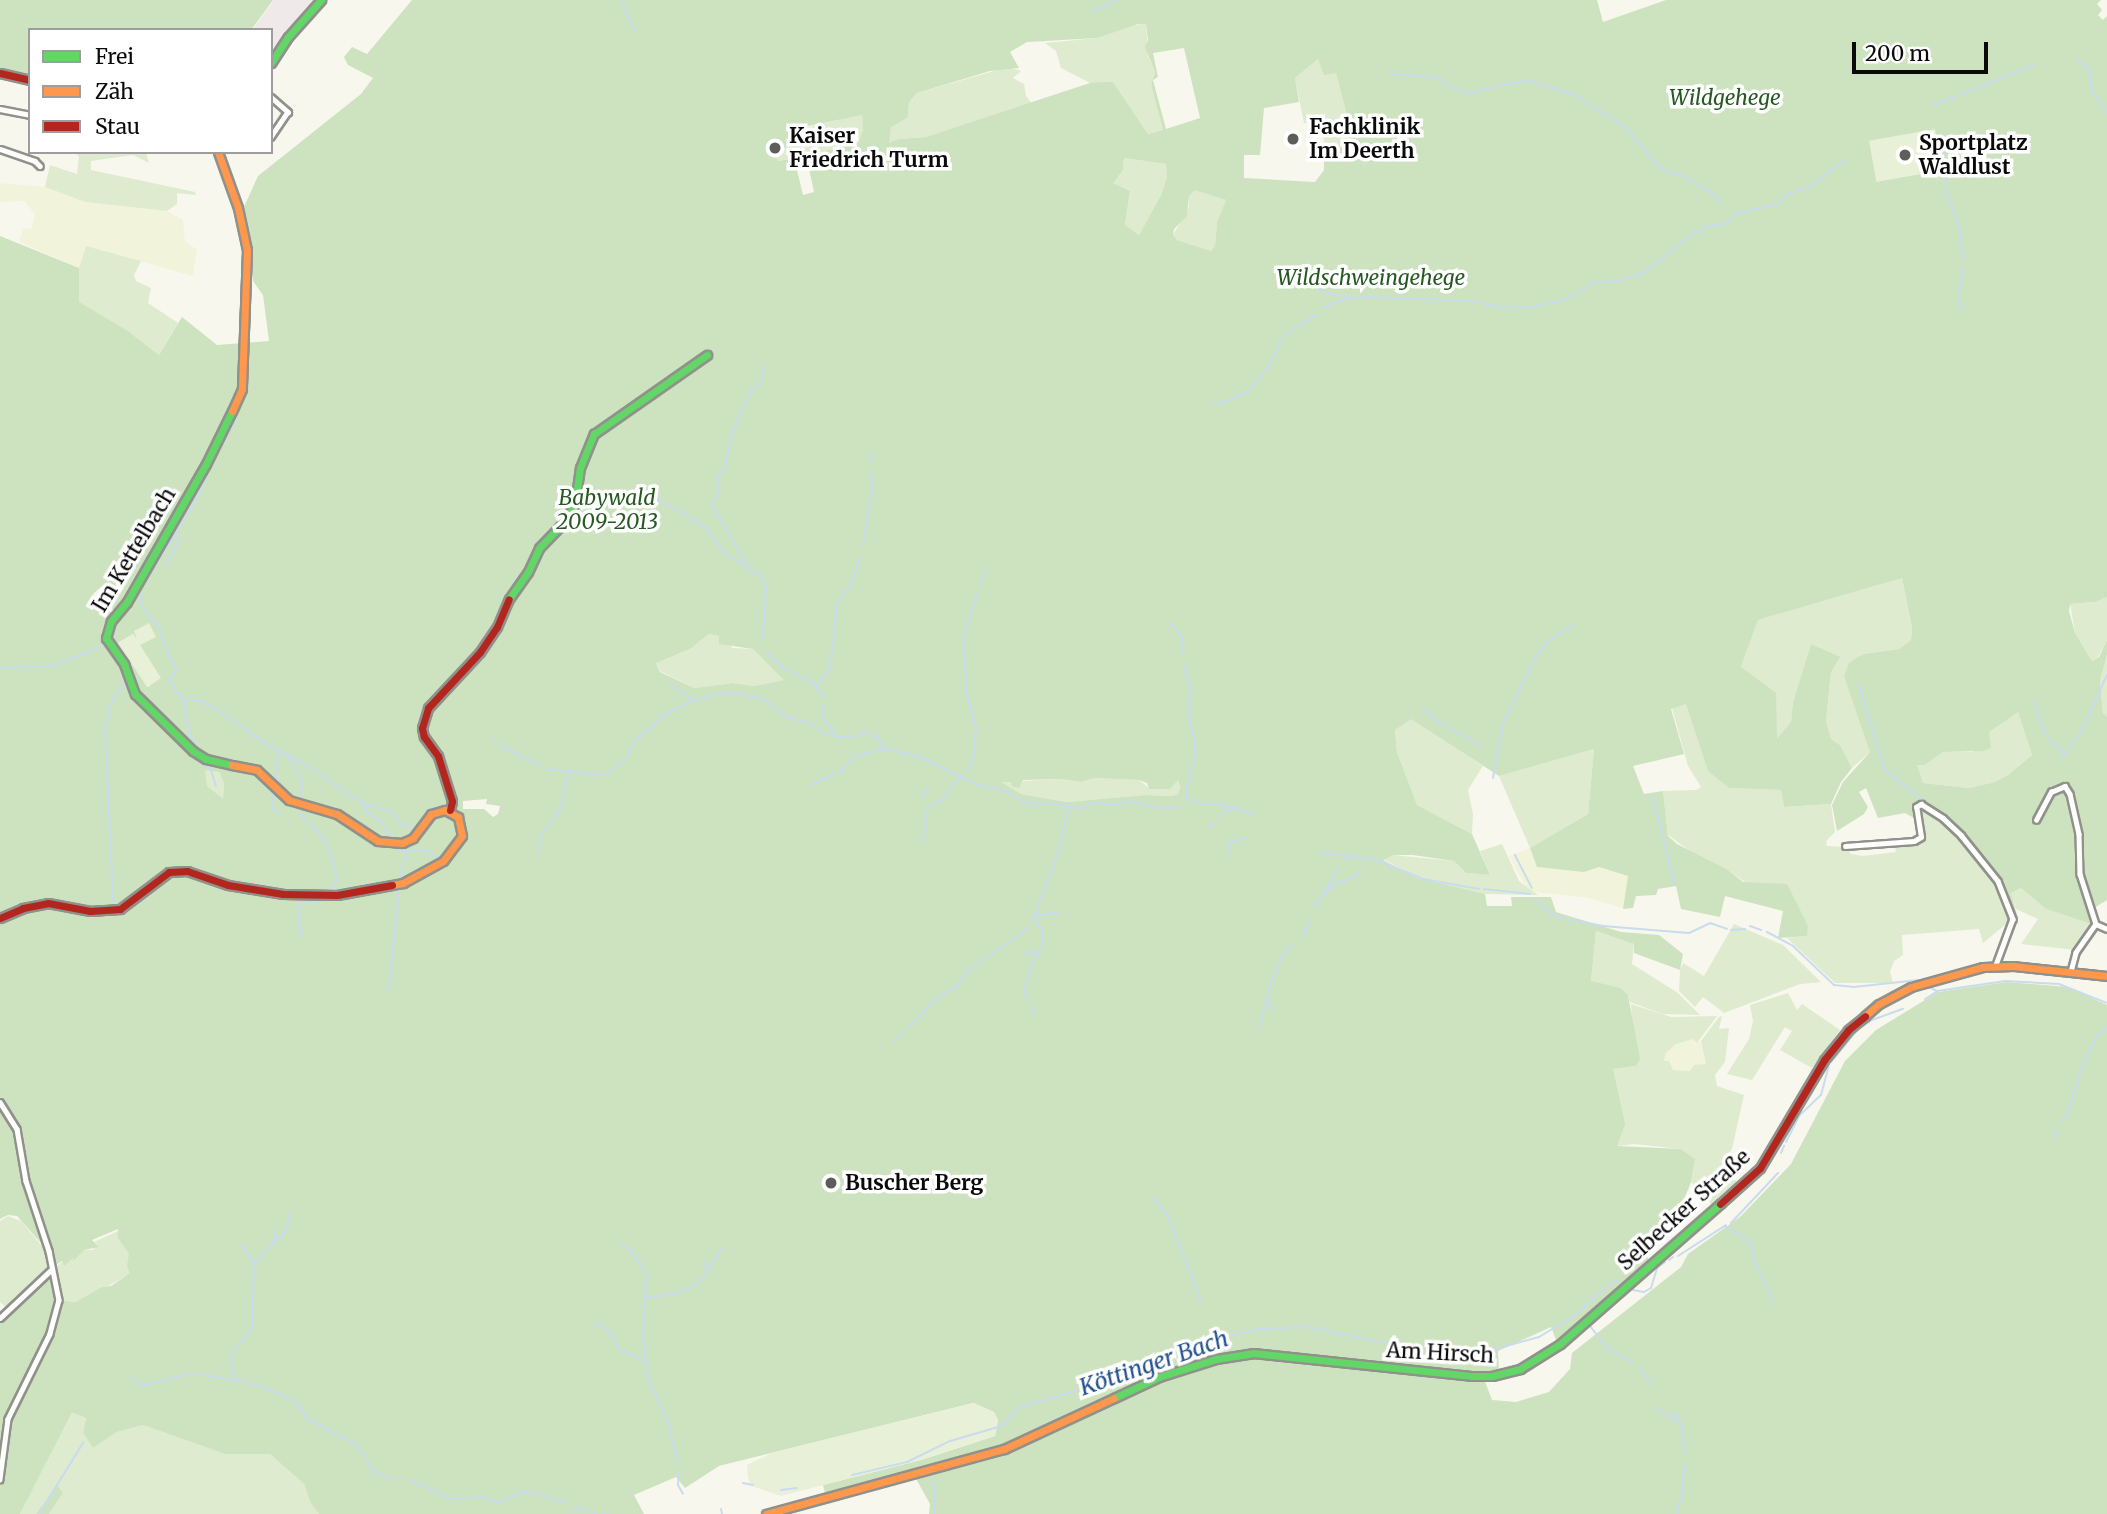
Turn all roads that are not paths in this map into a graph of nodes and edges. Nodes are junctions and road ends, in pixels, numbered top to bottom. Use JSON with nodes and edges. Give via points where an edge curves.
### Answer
{"nodes":[{"id":1,"x":321,"y":0,"type":"edge"},
{"id":2,"x":273,"y":60,"type":"edge"},
{"id":3,"x":0,"y":73,"type":"edge"},
{"id":4,"x":28,"y":80,"type":"edge"},
{"id":5,"x":273,"y":99,"type":"edge"},
{"id":6,"x":0,"y":109,"type":"edge"},
{"id":7,"x":28,"y":115,"type":"edge"},
{"id":8,"x":273,"y":135,"type":"edge"},
{"id":9,"x":0,"y":149,"type":"edge"},
{"id":10,"x":219,"y":154,"type":"edge"},
{"id":11,"x":40,"y":166,"type":"dead end"},
{"id":12,"x":707,"y":355,"type":"dead end"},
{"id":13,"x":450,"y":810,"type":"junction"},
{"id":14,"x":2036,"y":820,"type":"dead end"},
{"id":15,"x":1845,"y":846,"type":"dead end"},
{"id":16,"x":0,"y":918,"type":"edge"},
{"id":17,"x":2096,"y":924,"type":"junction"},
{"id":18,"x":2107,"y":929,"type":"edge"},
{"id":19,"x":1996,"y":965,"type":"junction"},
{"id":20,"x":2071,"y":972,"type":"junction"},
{"id":21,"x":2107,"y":976,"type":"edge"},
{"id":22,"x":0,"y":1102,"type":"edge"},
{"id":23,"x":52,"y":1269,"type":"junction"},
{"id":24,"x":0,"y":1318,"type":"edge"},
{"id":25,"x":1587,"y":1320,"type":"joint"},
{"id":26,"x":0,"y":1479,"type":"edge"},
{"id":27,"x":766,"y":1514,"type":"edge"}],
"edges":[{"from":1,"to":2,"type":"street"},
{"from":3,"to":4,"type":"street"},
{"from":5,"to":8,"type":"street","via":[[288,112]]},
{"from":6,"to":7,"type":"street"},
{"from":9,"to":11,"type":"street"},
{"from":10,"to":13,"type":"street","name":"Im Kettelbach","via":[[247,250],[242,389],[199,475],[127,602],[111,621],[106,638],[124,664],[135,694],[206,759],[257,770],[289,800],[337,814],[367,835],[391,844],[413,838],[436,811]]},
{"from":12,"to":13,"type":"street","via":[[594,434],[566,520],[539,548],[480,652],[428,708],[422,728],[438,756],[452,801]]},
{"from":13,"to":16,"type":"street","via":[[461,823],[458,844],[443,861],[403,883],[312,896],[228,885],[187,871],[169,872],[120,909],[90,911],[48,903]]},
{"from":14,"to":17,"type":"street","via":[[2051,792],[2065,786],[2079,834],[2080,874]]},
{"from":15,"to":19,"type":"street","via":[[1914,841],[1921,837],[1916,814],[1921,804],[1942,818],[1991,871],[2013,919]]},
{"from":17,"to":18,"type":"street"},
{"from":17,"to":20,"type":"street","via":[[2076,953]]},
{"from":19,"to":20,"type":"street","name":"Selbecker Straße"},
{"from":19,"to":25,"type":"street","name":"Selbecker Straße","via":[[1912,987],[1866,1014],[1824,1060],[1760,1168]]},
{"from":20,"to":21,"type":"street","name":"Selbecker Straße"},
{"from":22,"to":23,"type":"street","via":[[17,1129],[26,1181]]},
{"from":23,"to":24,"type":"street"},
{"from":23,"to":26,"type":"street","via":[[59,1300],[56,1317],[8,1419]]},
{"from":25,"to":27,"type":"street","name":"Am Hirsch","via":[[1539,1360],[1492,1376],[1234,1355],[1182,1368],[1004,1449]]}]}
